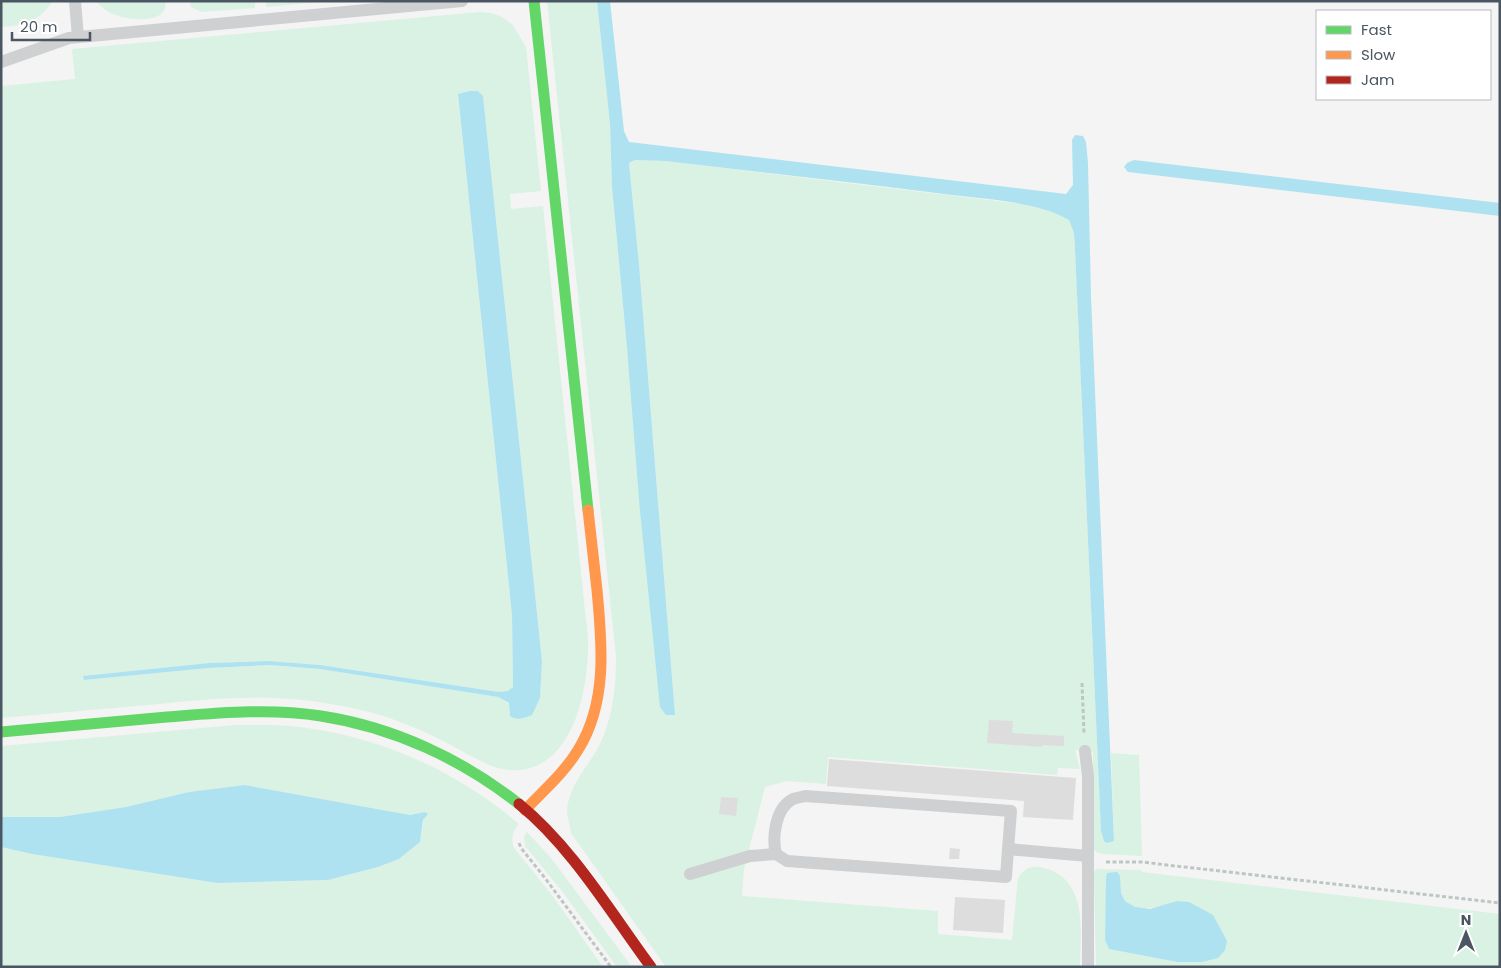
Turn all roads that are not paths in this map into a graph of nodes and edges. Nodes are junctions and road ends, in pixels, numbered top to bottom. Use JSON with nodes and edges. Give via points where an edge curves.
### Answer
{"nodes":[{"id":1,"x":75,"y":1,"type":"edge"},
{"id":2,"x":462,"y":1,"type":"edge"},
{"id":3,"x":534,"y":1,"type":"edge"},
{"id":4,"x":78,"y":37,"type":"junction"},
{"id":5,"x":1,"y":62,"type":"edge"},
{"id":6,"x":1,"y":732,"type":"edge"},
{"id":7,"x":1085,"y":751,"type":"road end"},
{"id":8,"x":529,"y":814,"type":"junction"},
{"id":9,"x":1008,"y":850,"type":"junction"},
{"id":10,"x":776,"y":854,"type":"junction"},
{"id":11,"x":1088,"y":859,"type":"junction"},
{"id":12,"x":690,"y":874,"type":"dead end"},
{"id":13,"x":650,"y":967,"type":"edge"},
{"id":14,"x":1088,"y":967,"type":"edge"}],
"edges":[{"from":1,"to":4,"type":"lane"},
{"from":2,"to":4,"type":"lane"},
{"from":3,"to":8,"type":"street","via":[[602,662],[593,717],[583,742]]},
{"from":4,"to":5,"type":"lane"},
{"from":6,"to":8,"type":"street","via":[[258,711],[344,720],[429,748],[463,766]]},
{"from":7,"to":11,"type":"lane"},
{"from":8,"to":13,"type":"street","via":[[560,846]]},
{"from":9,"to":10,"type":"lane","via":[[1006,877],[787,861]]},
{"from":9,"to":10,"type":"lane","via":[[1011,811],[804,796],[786,804],[780,815],[773,843]]},
{"from":9,"to":11,"type":"lane"},
{"from":10,"to":12,"type":"lane","via":[[750,856]]},
{"from":11,"to":14,"type":"lane"}]}
